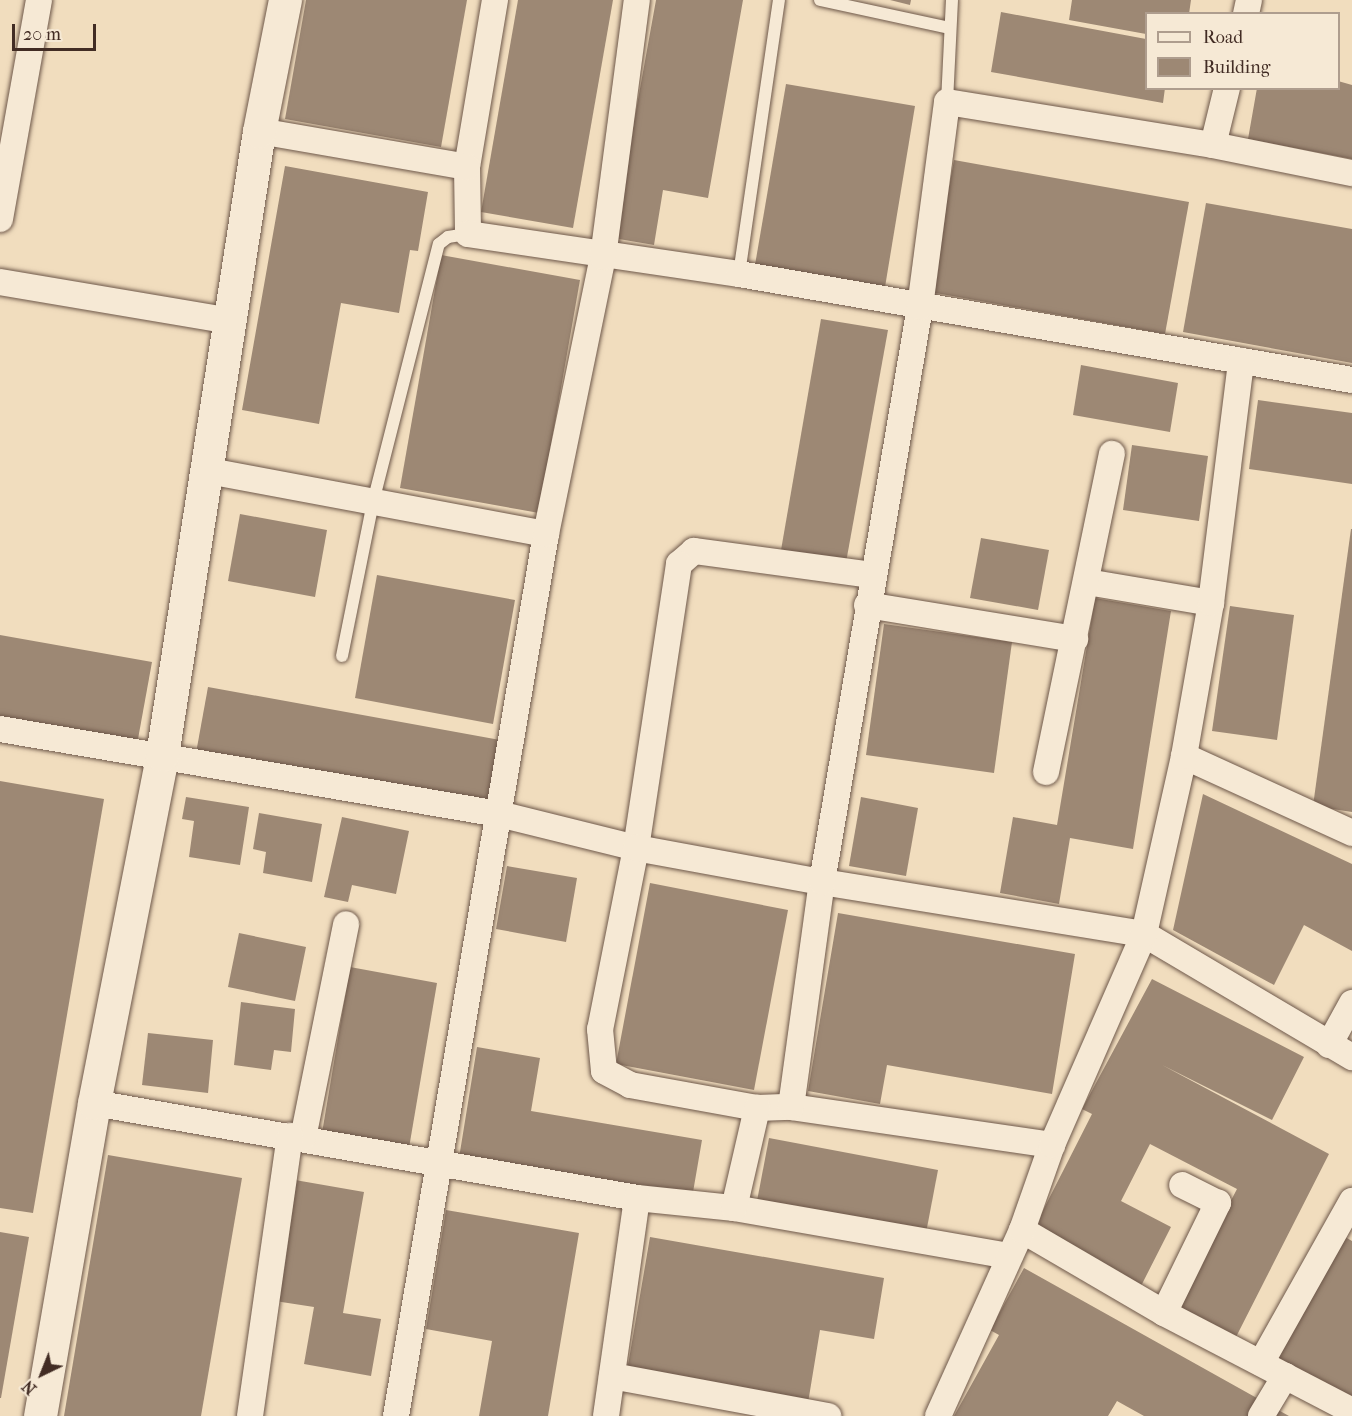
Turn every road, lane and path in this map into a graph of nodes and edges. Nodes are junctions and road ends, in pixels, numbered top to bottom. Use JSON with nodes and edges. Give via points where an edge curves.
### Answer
{"nodes":[{"id":1,"x":39,"y":0,"type":"edge"},
{"id":2,"x":285,"y":0,"type":"edge"},
{"id":3,"x":495,"y":0,"type":"edge"},
{"id":4,"x":637,"y":0,"type":"edge"},
{"id":5,"x":779,"y":0,"type":"edge"},
{"id":6,"x":820,"y":0,"type":"edge"},
{"id":7,"x":952,"y":0,"type":"edge"},
{"id":8,"x":949,"y":28,"type":"junction"},
{"id":9,"x":1226,"y":90,"type":"edge"},
{"id":10,"x":947,"y":102,"type":"junction"},
{"id":11,"x":259,"y":131,"type":"junction"},
{"id":12,"x":1213,"y":144,"type":"junction"},
{"id":13,"x":468,"y":167,"type":"junction"},
{"id":14,"x":1352,"y":173,"type":"edge"},
{"id":15,"x":0,"y":219,"type":"edge"},
{"id":16,"x":468,"y":234,"type":"junction"},
{"id":17,"x":603,"y":257,"type":"junction"},
{"id":18,"x":739,"y":274,"type":"junction"},
{"id":19,"x":0,"y":282,"type":"edge"},
{"id":20,"x":920,"y":307,"type":"junction"},
{"id":21,"x":231,"y":321,"type":"junction"},
{"id":22,"x":1241,"y":361,"type":"junction"},
{"id":23,"x":1352,"y":380,"type":"edge"},
{"id":24,"x":1112,"y":454,"type":"dead end"},
{"id":25,"x":209,"y":471,"type":"junction"},
{"id":26,"x":373,"y":502,"type":"junction"},
{"id":27,"x":546,"y":534,"type":"junction"},
{"id":28,"x":872,"y":575,"type":"junction"},
{"id":29,"x":1087,"y":582,"type":"junction"},
{"id":30,"x":1211,"y":603,"type":"junction"},
{"id":31,"x":867,"y":605,"type":"junction"},
{"id":32,"x":1075,"y":639,"type":"junction"},
{"id":33,"x":342,"y":656,"type":"dead end"},
{"id":34,"x":0,"y":729,"type":"edge"},
{"id":35,"x":162,"y":755,"type":"junction"},
{"id":36,"x":1184,"y":756,"type":"junction"},
{"id":37,"x":1046,"y":772,"type":"dead end"},
{"id":38,"x":499,"y":814,"type":"junction"},
{"id":39,"x":1352,"y":833,"type":"edge"},
{"id":40,"x":636,"y":848,"type":"junction"},
{"id":41,"x":822,"y":882,"type":"junction"},
{"id":42,"x":346,"y":924,"type":"dead end"},
{"id":43,"x":1144,"y":934,"type":"junction"},
{"id":44,"x":1352,"y":1004,"type":"edge"},
{"id":45,"x":1329,"y":1045,"type":"junction"},
{"id":46,"x":1352,"y":1057,"type":"edge"},
{"id":47,"x":94,"y":1103,"type":"junction"},
{"id":48,"x":791,"y":1107,"type":"junction"},
{"id":49,"x":758,"y":1108,"type":"junction"},
{"id":50,"x":296,"y":1137,"type":"junction"},
{"id":51,"x":1052,"y":1145,"type":"junction"},
{"id":52,"x":440,"y":1162,"type":"junction"},
{"id":53,"x":1182,"y":1185,"type":"dead end"},
{"id":54,"x":637,"y":1198,"type":"junction"},
{"id":55,"x":1352,"y":1201,"type":"edge"},
{"id":56,"x":734,"y":1208,"type":"junction"},
{"id":57,"x":1022,"y":1230,"type":"junction"},
{"id":58,"x":1009,"y":1256,"type":"junction"},
{"id":59,"x":1164,"y":1313,"type":"junction"},
{"id":60,"x":1261,"y":1363,"type":"junction"},
{"id":61,"x":612,"y":1376,"type":"junction"},
{"id":62,"x":1285,"y":1376,"type":"junction"},
{"id":63,"x":1352,"y":1411,"type":"edge"},
{"id":64,"x":40,"y":1416,"type":"edge"},
{"id":65,"x":250,"y":1416,"type":"edge"},
{"id":66,"x":396,"y":1416,"type":"edge"},
{"id":67,"x":606,"y":1416,"type":"edge"},
{"id":68,"x":828,"y":1416,"type":"edge"},
{"id":69,"x":938,"y":1416,"type":"edge"},
{"id":70,"x":1261,"y":1416,"type":"edge"}],
"edges":[{"from":1,"to":15,"type":"street"},
{"from":2,"to":11,"type":"street"},
{"from":3,"to":13,"type":"street"},
{"from":4,"to":17,"type":"street"},
{"from":5,"to":18,"type":"lane"},
{"from":6,"to":8,"type":"lane"},
{"from":7,"to":8,"type":"lane"},
{"from":8,"to":10,"type":"lane"},
{"from":9,"to":12,"type":"street"},
{"from":10,"to":12,"type":"street"},
{"from":10,"to":20,"type":"street"},
{"from":11,"to":13,"type":"street"},
{"from":11,"to":21,"type":"street"},
{"from":12,"to":14,"type":"street"},
{"from":13,"to":16,"type":"street"},
{"from":16,"to":17,"type":"street"},
{"from":16,"to":26,"type":"lane","via":[[448,237],[439,244]]},
{"from":17,"to":18,"type":"street"},
{"from":17,"to":27,"type":"street"},
{"from":18,"to":20,"type":"street"},
{"from":19,"to":21,"type":"street"},
{"from":20,"to":22,"type":"street"},
{"from":20,"to":28,"type":"street"},
{"from":21,"to":25,"type":"street"},
{"from":22,"to":23,"type":"street"},
{"from":22,"to":30,"type":"street"},
{"from":24,"to":29,"type":"street"},
{"from":25,"to":26,"type":"street"},
{"from":25,"to":35,"type":"street"},
{"from":26,"to":27,"type":"street"},
{"from":26,"to":33,"type":"lane"},
{"from":27,"to":38,"type":"street"},
{"from":28,"to":31,"type":"street"},
{"from":28,"to":40,"type":"street","via":[[694,551],[686,555],[679,564]]},
{"from":29,"to":30,"type":"street"},
{"from":29,"to":32,"type":"street"},
{"from":30,"to":36,"type":"street"},
{"from":31,"to":32,"type":"street"},
{"from":31,"to":41,"type":"street"},
{"from":32,"to":37,"type":"street"},
{"from":34,"to":35,"type":"street"},
{"from":35,"to":38,"type":"street"},
{"from":35,"to":47,"type":"street"},
{"from":36,"to":39,"type":"street"},
{"from":36,"to":43,"type":"street"},
{"from":38,"to":40,"type":"street"},
{"from":38,"to":52,"type":"street"},
{"from":40,"to":41,"type":"street"},
{"from":40,"to":49,"type":"street","via":[[600,1029],[604,1071],[630,1085]]},
{"from":41,"to":43,"type":"street"},
{"from":41,"to":48,"type":"street"},
{"from":42,"to":50,"type":"street"},
{"from":43,"to":45,"type":"street"},
{"from":43,"to":51,"type":"street"},
{"from":44,"to":45,"type":"street"},
{"from":45,"to":46,"type":"street"},
{"from":47,"to":50,"type":"street"},
{"from":47,"to":64,"type":"street"},
{"from":48,"to":49,"type":"street"},
{"from":48,"to":51,"type":"street"},
{"from":49,"to":56,"type":"street"},
{"from":50,"to":52,"type":"street"},
{"from":50,"to":65,"type":"street"},
{"from":51,"to":57,"type":"street"},
{"from":52,"to":54,"type":"street"},
{"from":52,"to":66,"type":"street"},
{"from":53,"to":59,"type":"street","via":[[1218,1203]]},
{"from":54,"to":56,"type":"street"},
{"from":54,"to":61,"type":"street"},
{"from":55,"to":60,"type":"street"},
{"from":56,"to":58,"type":"street"},
{"from":57,"to":58,"type":"street"},
{"from":57,"to":59,"type":"street"},
{"from":58,"to":69,"type":"street"},
{"from":59,"to":60,"type":"street"},
{"from":60,"to":62,"type":"street"},
{"from":61,"to":67,"type":"street"},
{"from":61,"to":68,"type":"street"},
{"from":62,"to":63,"type":"street"},
{"from":62,"to":70,"type":"street"}]}
